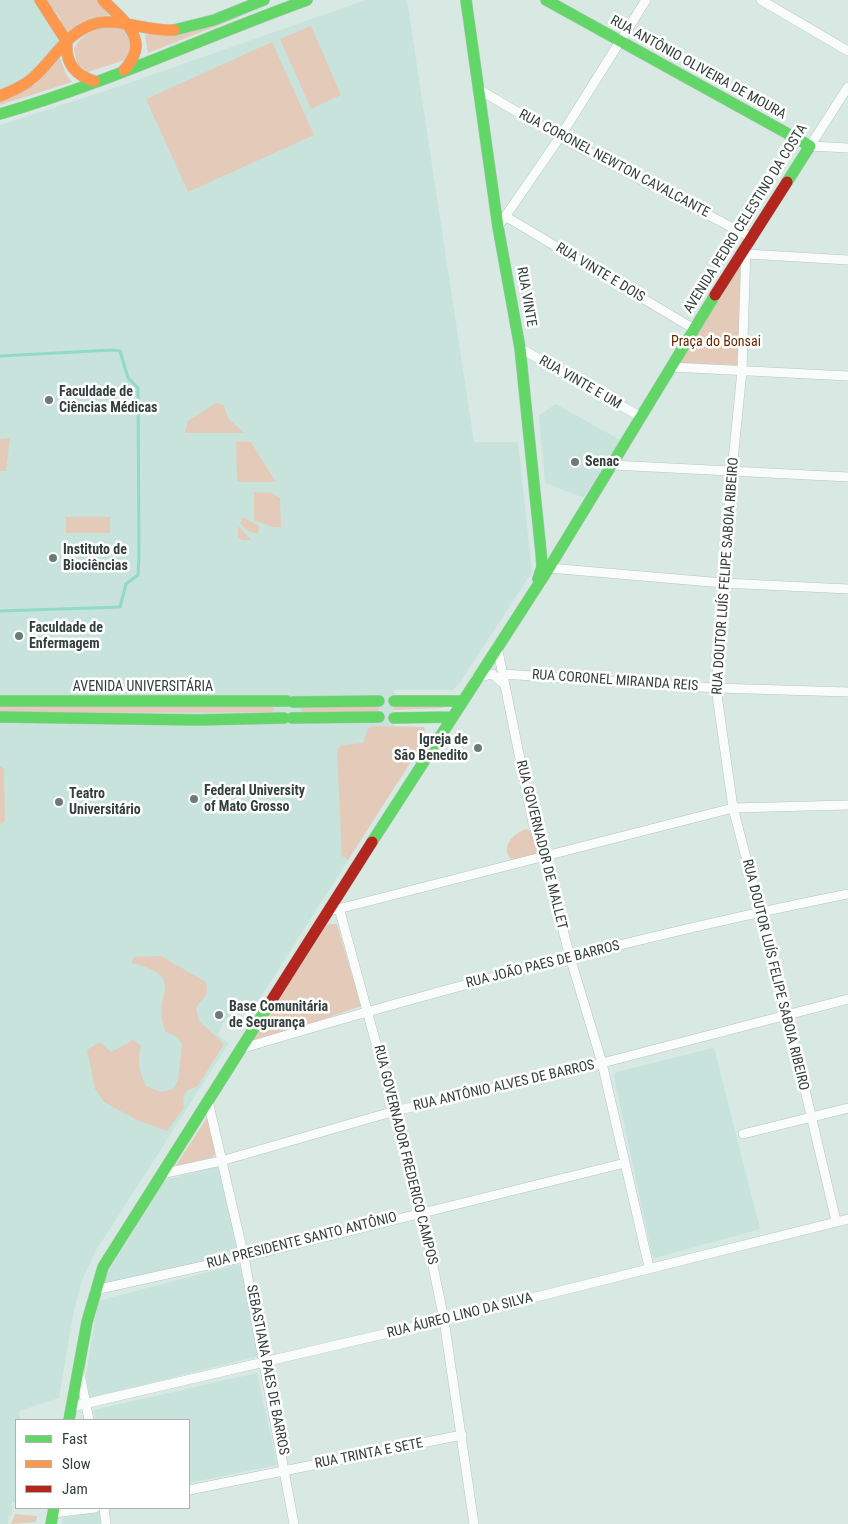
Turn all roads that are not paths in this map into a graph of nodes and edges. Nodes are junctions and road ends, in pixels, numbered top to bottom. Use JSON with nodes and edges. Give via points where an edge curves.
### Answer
{"nodes":[{"id":1,"x":40,"y":0,"type":"edge"},
{"id":2,"x":102,"y":0,"type":"edge"},
{"id":3,"x":264,"y":0,"type":"edge"},
{"id":4,"x":307,"y":0,"type":"edge"},
{"id":5,"x":466,"y":0,"type":"edge"},
{"id":6,"x":546,"y":0,"type":"edge"},
{"id":7,"x":646,"y":0,"type":"edge"},
{"id":8,"x":761,"y":0,"type":"edge"},
{"id":9,"x":126,"y":25,"type":"junction"},
{"id":10,"x":620,"y":41,"type":"junction"},
{"id":11,"x":67,"y":42,"type":"junction"},
{"id":12,"x":848,"y":51,"type":"edge"},
{"id":13,"x":120,"y":73,"type":"junction"},
{"id":14,"x":94,"y":81,"type":"junction"},
{"id":15,"x":848,"y":87,"type":"edge"},
{"id":16,"x":478,"y":89,"type":"junction"},
{"id":17,"x":0,"y":96,"type":"edge"},
{"id":18,"x":0,"y":114,"type":"edge"},
{"id":19,"x":560,"y":136,"type":"junction"},
{"id":20,"x":810,"y":146,"type":"junction"},
{"id":21,"x":848,"y":148,"type":"edge"},
{"id":22,"x":506,"y":216,"type":"junction"},
{"id":23,"x":498,"y":227,"type":"junction"},
{"id":24,"x":748,"y":247,"type":"junction"},
{"id":25,"x":848,"y":260,"type":"edge"},
{"id":26,"x":694,"y":328,"type":"junction"},
{"id":27,"x":520,"y":348,"type":"junction"},
{"id":28,"x":671,"y":367,"type":"junction"},
{"id":29,"x":742,"y":371,"type":"junction"},
{"id":30,"x":848,"y":376,"type":"edge"},
{"id":31,"x":640,"y":417,"type":"junction"},
{"id":32,"x":612,"y":464,"type":"junction"},
{"id":33,"x":732,"y":470,"type":"junction"},
{"id":34,"x":848,"y":478,"type":"edge"},
{"id":35,"x":549,"y":568,"type":"junction"},
{"id":36,"x":723,"y":583,"type":"junction"},
{"id":37,"x":848,"y":590,"type":"edge"},
{"id":38,"x":529,"y":599,"type":"junction"},
{"id":39,"x":497,"y":646,"type":"junction"},
{"id":40,"x":502,"y":674,"type":"junction"},
{"id":41,"x":476,"y":678,"type":"junction"},
{"id":42,"x":504,"y":684,"type":"junction"},
{"id":43,"x":716,"y":688,"type":"junction"},
{"id":44,"x":848,"y":692,"type":"edge"},
{"id":45,"x":462,"y":700,"type":"junction"},
{"id":46,"x":379,"y":701,"type":"dead end"},
{"id":47,"x":394,"y":701,"type":"dead end"},
{"id":48,"x":0,"y":702,"type":"edge"},
{"id":49,"x":290,"y":702,"type":"junction"},
{"id":50,"x":0,"y":717,"type":"edge"},
{"id":51,"x":379,"y":717,"type":"dead end"},
{"id":52,"x":451,"y":717,"type":"junction"},
{"id":53,"x":288,"y":718,"type":"junction"},
{"id":54,"x":394,"y":718,"type":"dead end"},
{"id":55,"x":848,"y":805,"type":"edge"},
{"id":56,"x":733,"y":808,"type":"junction"},
{"id":57,"x":544,"y":857,"type":"junction"},
{"id":58,"x":848,"y":894,"type":"edge"},
{"id":59,"x":333,"y":910,"type":"junction"},
{"id":60,"x":759,"y":912,"type":"junction"},
{"id":61,"x":570,"y":957,"type":"junction"},
{"id":62,"x":848,"y":999,"type":"edge"},
{"id":63,"x":369,"y":1011,"type":"junction"},
{"id":64,"x":787,"y":1014,"type":"junction"},
{"id":65,"x":240,"y":1049,"type":"junction"},
{"id":66,"x":602,"y":1063,"type":"junction"},
{"id":67,"x":208,"y":1101,"type":"junction"},
{"id":68,"x":848,"y":1108,"type":"edge"},
{"id":69,"x":395,"y":1111,"type":"junction"},
{"id":70,"x":811,"y":1117,"type":"junction"},
{"id":71,"x":743,"y":1134,"type":"dead end"},
{"id":72,"x":222,"y":1161,"type":"junction"},
{"id":73,"x":625,"y":1163,"type":"junction"},
{"id":74,"x":161,"y":1174,"type":"junction"},
{"id":75,"x":422,"y":1212,"type":"junction"},
{"id":76,"x":848,"y":1219,"type":"edge"},
{"id":77,"x":836,"y":1222,"type":"junction"},
{"id":78,"x":244,"y":1257,"type":"junction"},
{"id":79,"x":649,"y":1267,"type":"junction"},
{"id":80,"x":95,"y":1290,"type":"junction"},
{"id":81,"x":444,"y":1320,"type":"junction"},
{"id":82,"x":266,"y":1362,"type":"junction"},
{"id":83,"x":79,"y":1367,"type":"junction"},
{"id":84,"x":86,"y":1403,"type":"junction"},
{"id":85,"x":71,"y":1407,"type":"junction"},
{"id":86,"x":69,"y":1419,"type":"edge"},
{"id":87,"x":89,"y":1419,"type":"edge"},
{"id":88,"x":462,"y":1435,"type":"junction"},
{"id":89,"x":286,"y":1470,"type":"junction"},
{"id":90,"x":190,"y":1490,"type":"edge"},
{"id":91,"x":89,"y":1509,"type":"edge"},
{"id":92,"x":104,"y":1509,"type":"edge"},
{"id":93,"x":53,"y":1515,"type":"edge"},
{"id":94,"x":106,"y":1524,"type":"edge"},
{"id":95,"x":294,"y":1524,"type":"edge"},
{"id":96,"x":474,"y":1524,"type":"edge"}],
"edges":[{"from":1,"to":11,"type":"street"},
{"from":2,"to":9,"type":"street"},
{"from":3,"to":9,"type":"street","via":[[188,27],[163,32]]},
{"from":4,"to":13,"type":"street"},
{"from":5,"to":16,"type":"street","name":"RUA VINTE"},
{"from":6,"to":10,"type":"street","name":"RUA ANTÔNIO OLIVEIRA DE MOURA"},
{"from":7,"to":10,"type":"street"},
{"from":8,"to":12,"type":"street"},
{"from":9,"to":11,"type":"street","via":[[99,22]]},
{"from":9,"to":13,"type":"street","via":[[135,35],[138,50],[133,62]]},
{"from":10,"to":19,"type":"street"},
{"from":10,"to":20,"type":"street","name":"RUA ANTÔNIO OLIVEIRA DE MOURA"},
{"from":11,"to":14,"type":"street","via":[[70,65]]},
{"from":11,"to":17,"type":"street","via":[[34,77]]},
{"from":13,"to":14,"type":"street"},
{"from":14,"to":18,"type":"street"},
{"from":15,"to":20,"type":"street","name":"AVENIDA PEDRO CELESTINO DA COSTA"},
{"from":16,"to":19,"type":"street","name":"RUA CORONEL NEWTON CAVALCANTE"},
{"from":16,"to":23,"type":"street","name":"RUA VINTE"},
{"from":19,"to":22,"type":"street"},
{"from":19,"to":24,"type":"street","name":"RUA CORONEL NEWTON CAVALCANTE"},
{"from":20,"to":21,"type":"street"},
{"from":20,"to":24,"type":"street","name":"AVENIDA PEDRO CELESTINO DA COSTA"},
{"from":22,"to":23,"type":"street"},
{"from":22,"to":26,"type":"street","name":"RUA VINTE E DOIS"},
{"from":23,"to":27,"type":"street","name":"RUA VINTE"},
{"from":24,"to":25,"type":"street"},
{"from":24,"to":26,"type":"street","name":"AVENIDA PEDRO CELESTINO DA COSTA"},
{"from":24,"to":29,"type":"street","name":"RUA DOUTOR LUÍS FELIPE SABOIA RIBEIRO"},
{"from":26,"to":28,"type":"street","name":"AVENIDA PEDRO CELESTINO DA COSTA"},
{"from":27,"to":31,"type":"street","name":"RUA VINTE E UM"},
{"from":27,"to":38,"type":"street","name":"RUA VINTE","via":[[542,566]]},
{"from":28,"to":29,"type":"street"},
{"from":28,"to":31,"type":"street","name":"AVENIDA PEDRO CELESTINO DA COSTA"},
{"from":29,"to":30,"type":"street"},
{"from":29,"to":33,"type":"street","name":"RUA DOUTOR LUÍS FELIPE SABOIA RIBEIRO"},
{"from":31,"to":32,"type":"street","name":"AVENIDA PEDRO CELESTINO DA COSTA"},
{"from":32,"to":33,"type":"street"},
{"from":32,"to":35,"type":"street","name":"AVENIDA PEDRO CELESTINO DA COSTA"},
{"from":33,"to":34,"type":"street"},
{"from":33,"to":36,"type":"street","name":"RUA DOUTOR LUÍS FELIPE SABOIA RIBEIRO"},
{"from":35,"to":36,"type":"street"},
{"from":35,"to":38,"type":"street","name":"AVENIDA PEDRO CELESTINO DA COSTA"},
{"from":36,"to":37,"type":"street"},
{"from":36,"to":43,"type":"street","name":"RUA DOUTOR LUÍS FELIPE SABOIA RIBEIRO"},
{"from":38,"to":39,"type":"street"},
{"from":39,"to":40,"type":"street","name":"RUA GOVERNADOR DE MALLET"},
{"from":39,"to":41,"type":"street"},
{"from":40,"to":42,"type":"street","name":"RUA GOVERNADOR DE MALLET"},
{"from":40,"to":43,"type":"street","name":"RUA CORONEL MIRANDA REIS"},
{"from":41,"to":42,"type":"street","via":[[492,674]]},
{"from":41,"to":45,"type":"street"},
{"from":42,"to":57,"type":"street","name":"RUA GOVERNADOR DE MALLET","via":[[532,819]]},
{"from":43,"to":44,"type":"street","name":"RUA CORONEL MIRANDA REIS"},
{"from":43,"to":56,"type":"street","name":"RUA DOUTOR LUÍS FELIPE SABOIA RIBEIRO"},
{"from":45,"to":47,"type":"street"},
{"from":45,"to":52,"type":"street"},
{"from":46,"to":49,"type":"street","name":"AVENIDA UNIVERSITÁRIA"},
{"from":48,"to":49,"type":"street","name":"AVENIDA UNIVERSITÁRIA"},
{"from":49,"to":53,"type":"street","via":[[279,708]]},
{"from":50,"to":53,"type":"street"},
{"from":51,"to":53,"type":"street"},
{"from":52,"to":54,"type":"street"},
{"from":52,"to":59,"type":"street"},
{"from":55,"to":56,"type":"street"},
{"from":56,"to":57,"type":"street"},
{"from":56,"to":60,"type":"street","name":"RUA DOUTOR LUÍS FELIPE SABOIA RIBEIRO"},
{"from":57,"to":59,"type":"street"},
{"from":57,"to":61,"type":"street","name":"RUA GOVERNADOR DE MALLET"},
{"from":58,"to":60,"type":"street","name":"RUA JOÃO PAES DE BARROS"},
{"from":59,"to":63,"type":"street","name":"RUA GOVERNADOR FREDERICO CAMPOS"},
{"from":59,"to":65,"type":"street"},
{"from":60,"to":61,"type":"street","name":"RUA JOÃO PAES DE BARROS"},
{"from":60,"to":64,"type":"street","name":"RUA DOUTOR LUÍS FELIPE SABOIA RIBEIRO"},
{"from":61,"to":63,"type":"street","name":"RUA JOÃO PAES DE BARROS"},
{"from":61,"to":66,"type":"street","name":"RUA GOVERNADOR DE MALLET"},
{"from":62,"to":64,"type":"street","name":"RUA ANTÔNIO ALVES DE BARROS"},
{"from":63,"to":65,"type":"street","name":"RUA JOÃO PAES DE BARROS"},
{"from":63,"to":69,"type":"street","name":"RUA GOVERNADOR FREDERICO CAMPOS"},
{"from":64,"to":66,"type":"street","name":"RUA ANTÔNIO ALVES DE BARROS"},
{"from":64,"to":70,"type":"street","name":"RUA DOUTOR LUÍS FELIPE SABOIA RIBEIRO"},
{"from":65,"to":67,"type":"street"},
{"from":66,"to":69,"type":"street","name":"RUA ANTÔNIO ALVES DE BARROS"},
{"from":66,"to":73,"type":"street","name":"RUA GOVERNADOR DE MALLET"},
{"from":67,"to":72,"type":"street","name":"SEBASTIANA PAES DE BARROS"},
{"from":67,"to":74,"type":"street"},
{"from":68,"to":70,"type":"street"},
{"from":69,"to":72,"type":"street","name":"RUA ANTÔNIO ALVES DE BARROS"},
{"from":69,"to":75,"type":"street","name":"RUA GOVERNADOR FREDERICO CAMPOS"},
{"from":70,"to":71,"type":"street"},
{"from":70,"to":77,"type":"street","name":"RUA DOUTOR LUÍS FELIPE SABOIA RIBEIRO"},
{"from":72,"to":74,"type":"street","name":"RUA ANTÔNIO ALVES DE BARROS"},
{"from":72,"to":78,"type":"street","name":"SEBASTIANA PAES DE BARROS"},
{"from":73,"to":75,"type":"street","name":"RUA PRESIDENTE SANTO ANTÔNIO"},
{"from":73,"to":79,"type":"street","name":"RUA GOVERNADOR DE MALLET"},
{"from":74,"to":80,"type":"street","via":[[103,1267]]},
{"from":75,"to":78,"type":"street","name":"RUA PRESIDENTE SANTO ANTÔNIO"},
{"from":75,"to":81,"type":"street","name":"RUA GOVERNADOR FREDERICO CAMPOS"},
{"from":76,"to":77,"type":"street","name":"RUA ÁUREO LINO DA SILVA"},
{"from":77,"to":79,"type":"street","name":"RUA ÁUREO LINO DA SILVA"},
{"from":78,"to":80,"type":"street","name":"RUA PRESIDENTE SANTO ANTÔNIO"},
{"from":78,"to":82,"type":"street","name":"SEBASTIANA PAES DE BARROS"},
{"from":79,"to":81,"type":"street","name":"RUA ÁUREO LINO DA SILVA"},
{"from":80,"to":83,"type":"street"},
{"from":81,"to":82,"type":"street","name":"RUA ÁUREO LINO DA SILVA"},
{"from":81,"to":88,"type":"street","name":"RUA GOVERNADOR FREDERICO CAMPOS"},
{"from":82,"to":84,"type":"street","name":"RUA ÁUREO LINO DA SILVA"},
{"from":82,"to":89,"type":"street","name":"SEBASTIANA PAES DE BARROS"},
{"from":83,"to":84,"type":"street"},
{"from":83,"to":85,"type":"street"},
{"from":84,"to":85,"type":"street","name":"RUA ÁUREO LINO DA SILVA"},
{"from":84,"to":87,"type":"street"},
{"from":85,"to":86,"type":"street"},
{"from":88,"to":89,"type":"street","name":"RUA TRINTA E SETE"},
{"from":88,"to":96,"type":"street","name":"RUA GOVERNADOR FREDERICO CAMPOS"},
{"from":89,"to":90,"type":"street","name":"RUA TRINTA E SETE"},
{"from":89,"to":95,"type":"street","name":"SEBASTIANA PAES DE BARROS"},
{"from":91,"to":93,"type":"street"},
{"from":92,"to":94,"type":"street"}]}
